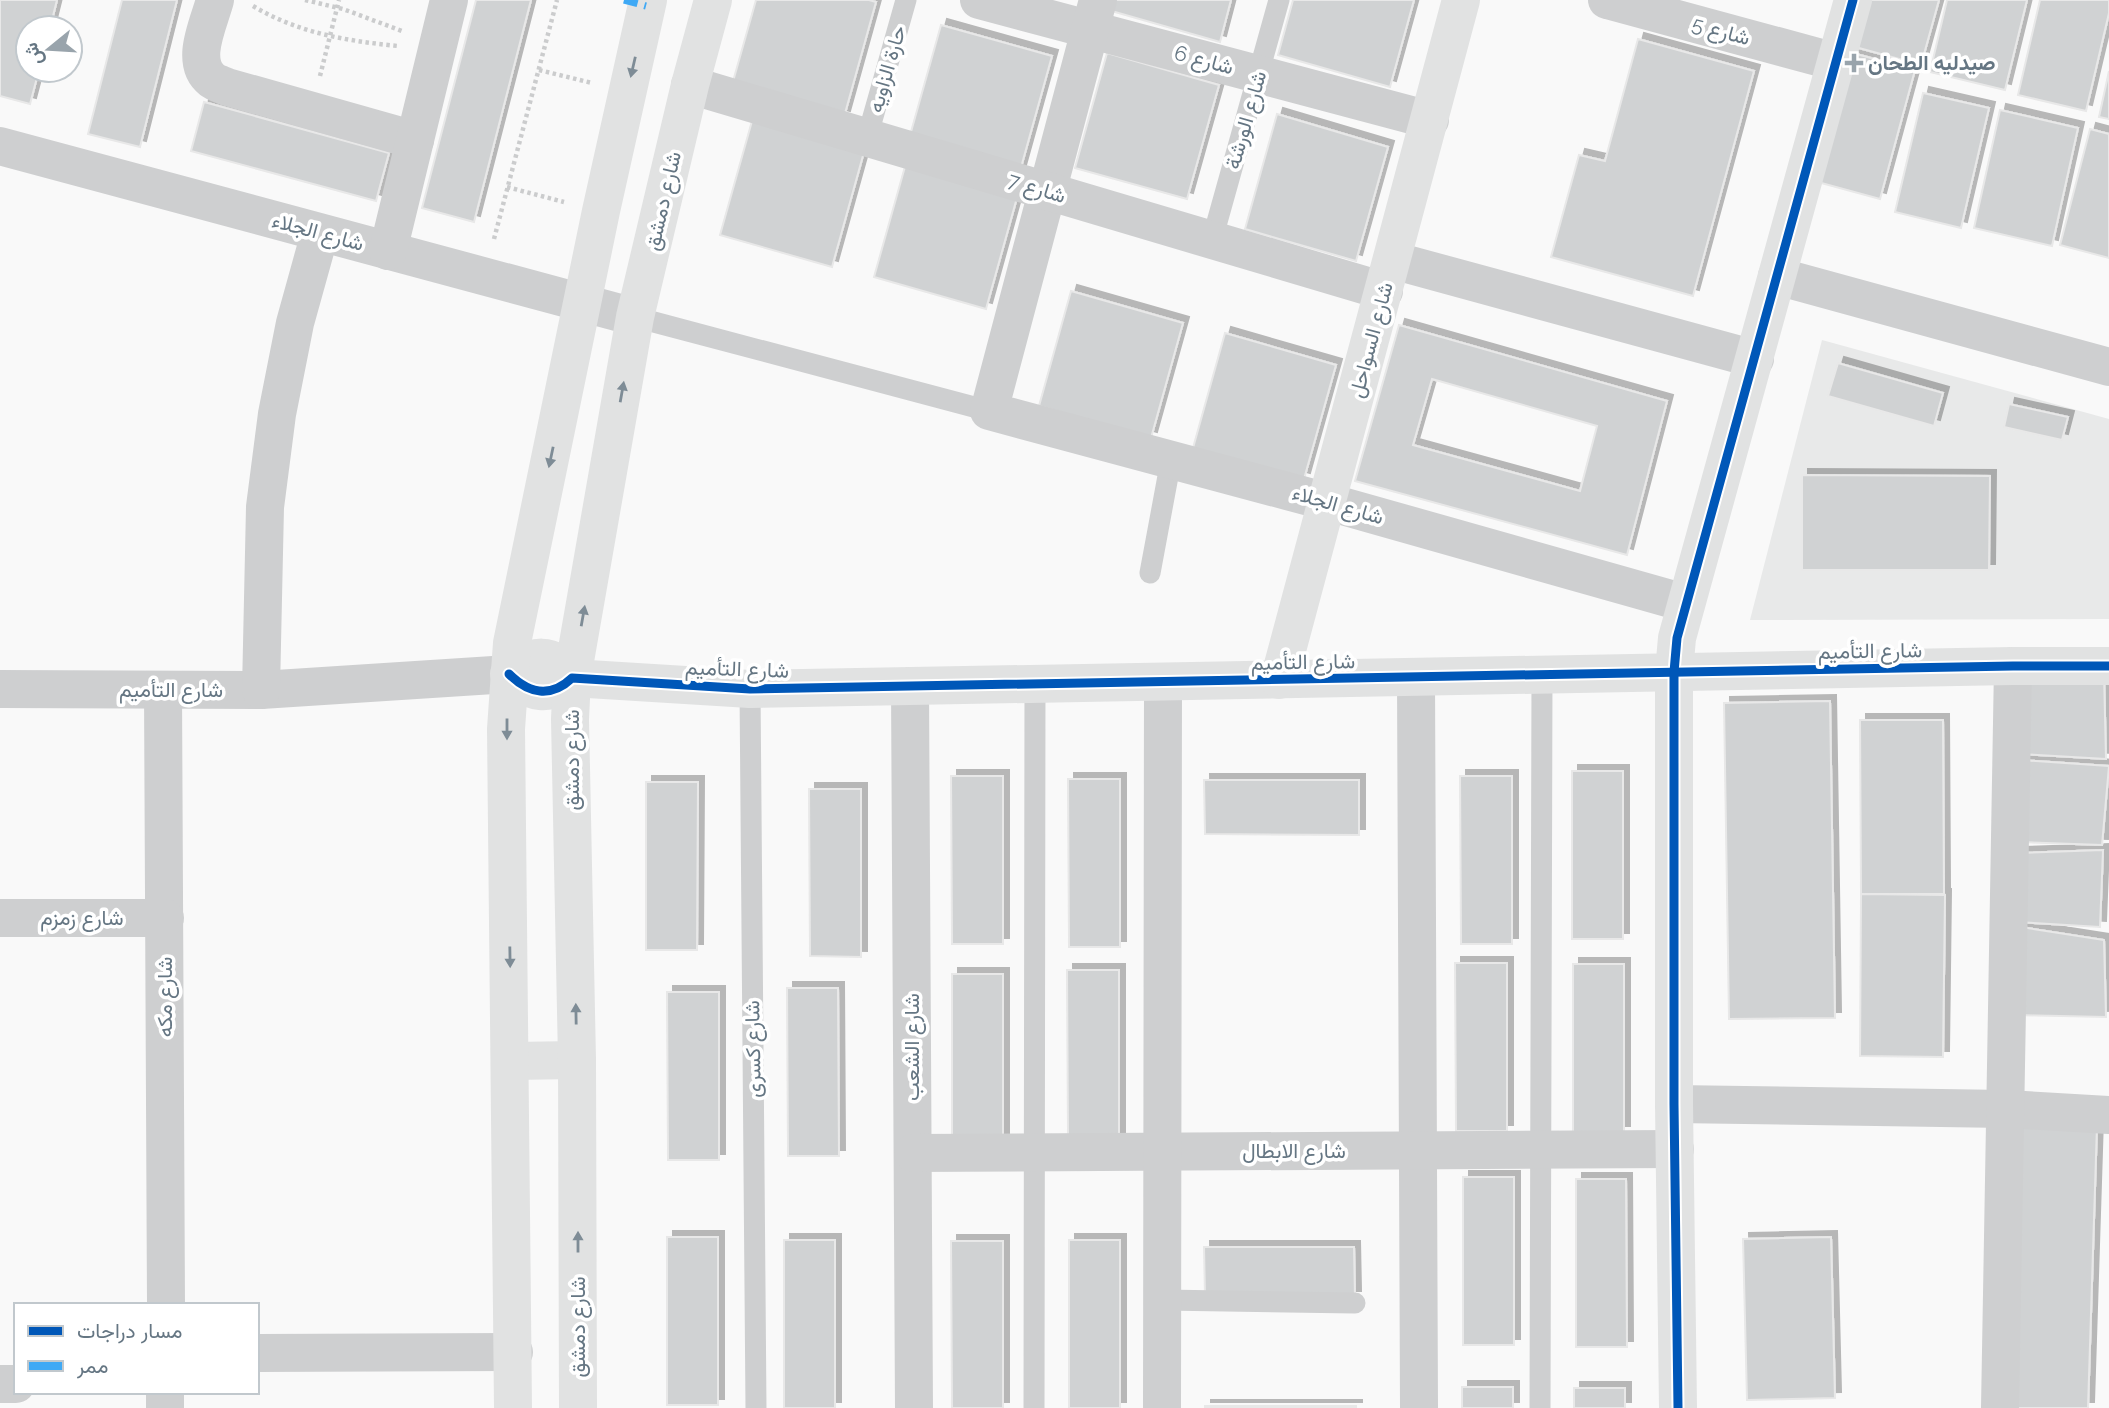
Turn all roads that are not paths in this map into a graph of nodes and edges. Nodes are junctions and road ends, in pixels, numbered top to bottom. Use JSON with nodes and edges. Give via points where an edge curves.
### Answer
{"nodes":[{"id":1,"x":449,"y":0,"type":"edge"},
{"id":2,"x":713,"y":0,"type":"edge"},
{"id":3,"x":906,"y":0,"type":"edge"},
{"id":4,"x":979,"y":0,"type":"edge"},
{"id":5,"x":1279,"y":0,"type":"edge"},
{"id":6,"x":1461,"y":0,"type":"edge"},
{"id":7,"x":1606,"y":0,"type":"edge"},
{"id":8,"x":1853,"y":0,"type":"edge"},
{"id":9,"x":233,"y":2,"type":"edge"},
{"id":10,"x":639,"y":2,"type":"edge"},
{"id":11,"x":1094,"y":15,"type":"edge"},
{"id":12,"x":1836,"y":62,"type":"junction"},
{"id":13,"x":1258,"y":74,"type":"junction"},
{"id":14,"x":690,"y":85,"type":"junction"},
{"id":15,"x":1430,"y":120,"type":"junction"},
{"id":16,"x":867,"y":138,"type":"junction"},
{"id":17,"x":415,"y":140,"type":"junction"},
{"id":18,"x":0,"y":146,"type":"edge"},
{"id":19,"x":1048,"y":192,"type":"junction"},
{"id":20,"x":320,"y":233,"type":"junction"},
{"id":21,"x":1212,"y":240,"type":"junction"},
{"id":22,"x":388,"y":251,"type":"junction"},
{"id":23,"x":1388,"y":276,"type":"junction"},
{"id":24,"x":1777,"y":276,"type":"junction"},
{"id":25,"x":583,"y":303,"type":"junction"},
{"id":26,"x":635,"y":317,"type":"junction"},
{"id":27,"x":1755,"y":359,"type":"junction"},
{"id":28,"x":2109,"y":367,"type":"edge"},
{"id":29,"x":989,"y":411,"type":"junction"},
{"id":30,"x":1171,"y":460,"type":"junction"},
{"id":31,"x":1328,"y":502,"type":"junction"},
{"id":32,"x":1150,"y":573,"type":"dead end"},
{"id":33,"x":1685,"y":603,"type":"junction"},
{"id":34,"x":2013,"y":666,"type":"junction"},
{"id":35,"x":2109,"y":667,"type":"edge"},
{"id":36,"x":1674,"y":672,"type":"junction"},
{"id":37,"x":509,"y":674,"type":"junction"},
{"id":38,"x":1542,"y":675,"type":"junction"},
{"id":39,"x":572,"y":678,"type":"junction"},
{"id":40,"x":1416,"y":678,"type":"junction"},
{"id":41,"x":1279,"y":680,"type":"junction"},
{"id":42,"x":1163,"y":682,"type":"junction"},
{"id":43,"x":1035,"y":684,"type":"junction"},
{"id":44,"x":910,"y":686,"type":"junction"},
{"id":45,"x":0,"y":689,"type":"edge"},
{"id":46,"x":750,"y":689,"type":"junction"},
{"id":47,"x":163,"y":690,"type":"junction"},
{"id":48,"x":261,"y":690,"type":"junction"},
{"id":49,"x":0,"y":918,"type":"edge"},
{"id":50,"x":165,"y":918,"type":"junction"},
{"id":51,"x":577,"y":1060,"type":"junction"},
{"id":52,"x":512,"y":1061,"type":"junction"},
{"id":53,"x":1674,"y":1104,"type":"junction"},
{"id":54,"x":2006,"y":1109,"type":"junction"},
{"id":55,"x":2109,"y":1115,"type":"edge"},
{"id":56,"x":1675,"y":1149,"type":"junction"},
{"id":57,"x":1418,"y":1150,"type":"junction"},
{"id":58,"x":1541,"y":1150,"type":"junction"},
{"id":59,"x":1163,"y":1152,"type":"junction"},
{"id":60,"x":913,"y":1153,"type":"junction"},
{"id":61,"x":1033,"y":1153,"type":"junction"},
{"id":62,"x":1163,"y":1300,"type":"junction"},
{"id":63,"x":166,"y":1303,"type":"edge"},
{"id":64,"x":1355,"y":1303,"type":"dead end"},
{"id":65,"x":514,"y":1352,"type":"junction"},
{"id":66,"x":259,"y":1353,"type":"edge"},
{"id":67,"x":513,"y":1408,"type":"edge"},
{"id":68,"x":578,"y":1408,"type":"edge"},
{"id":69,"x":756,"y":1408,"type":"edge"},
{"id":70,"x":915,"y":1408,"type":"edge"},
{"id":71,"x":1034,"y":1408,"type":"edge"},
{"id":72,"x":1162,"y":1408,"type":"edge"},
{"id":73,"x":1419,"y":1408,"type":"edge"},
{"id":74,"x":1540,"y":1408,"type":"edge"},
{"id":75,"x":1678,"y":1408,"type":"edge"},
{"id":76,"x":2000,"y":1408,"type":"edge"}],
"edges":[{"from":1,"to":17,"type":"street"},
{"from":2,"to":14,"type":"street","name":"شارع دمشق"},
{"from":3,"to":16,"type":"lane","name":"حارة الزاويه"},
{"from":4,"to":11,"type":"street","name":"شارع 6"},
{"from":5,"to":13,"type":"lane","name":"شارع الورشة"},
{"from":6,"to":15,"type":"street","name":"شارع السواحل"},
{"from":7,"to":12,"type":"street","name":"شارع 5"},
{"from":8,"to":12,"type":"street"},
{"from":9,"to":17,"type":"street","via":[[200,56],[212,80]]},
{"from":10,"to":25,"type":"street","one_way":true,"via":[[627,91]]},
{"from":11,"to":13,"type":"street","name":"شارع 6"},
{"from":11,"to":19,"type":"street"},
{"from":12,"to":24,"type":"street"},
{"from":13,"to":15,"type":"street","name":"شارع 6"},
{"from":13,"to":21,"type":"lane","name":"شارع الورشة"},
{"from":14,"to":16,"type":"street","name":"شارع 7"},
{"from":14,"to":26,"type":"street","name":"شارع دمشق"},
{"from":15,"to":23,"type":"street","name":"شارع السواحل"},
{"from":16,"to":19,"type":"street","name":"شارع 7"},
{"from":17,"to":22,"type":"street"},
{"from":18,"to":20,"type":"street","name":"شارع الجلاء"},
{"from":19,"to":21,"type":"street","name":"شارع 7"},
{"from":19,"to":29,"type":"street"},
{"from":20,"to":22,"type":"street","name":"شارع الجلاء"},
{"from":20,"to":48,"type":"street","via":[[295,323],[277,414],[265,507]]},
{"from":21,"to":23,"type":"street","name":"شارع 7"},
{"from":22,"to":25,"type":"street","name":"شارع الجلاء"},
{"from":23,"to":27,"type":"street","name":"شارع 7"},
{"from":23,"to":31,"type":"street","name":"شارع السواحل"},
{"from":24,"to":27,"type":"street"},
{"from":24,"to":28,"type":"street"},
{"from":25,"to":26,"type":"street","name":"شارع الجلاء"},
{"from":25,"to":37,"type":"street","one_way":true},
{"from":26,"to":29,"type":"lane"},
{"from":39,"to":26,"type":"street","name":"شارع دمشق","one_way":true},
{"from":27,"to":33,"type":"street"},
{"from":29,"to":30,"type":"street","name":"شارع الجلاء"},
{"from":30,"to":31,"type":"street","name":"شارع الجلاء"},
{"from":30,"to":32,"type":"lane"},
{"from":31,"to":33,"type":"street","name":"شارع الجلاء"},
{"from":31,"to":41,"type":"street","name":"شارع السواحل"},
{"from":33,"to":36,"type":"street"},
{"from":34,"to":35,"type":"street","name":"شارع التأميم"},
{"from":34,"to":36,"type":"street","name":"شارع التأميم"},
{"from":34,"to":54,"type":"street"},
{"from":36,"to":38,"type":"street","name":"شارع التأميم"},
{"from":36,"to":53,"type":"street"},
{"from":37,"to":39,"type":"street","name":"شارع التأميم","via":[[530,659],[542,657],[565,667]]},
{"from":37,"to":48,"type":"street","name":"شارع التأميم"},
{"from":37,"to":52,"type":"street","one_way":true},
{"from":38,"to":40,"type":"street","name":"شارع التأميم"},
{"from":38,"to":58,"type":"lane"},
{"from":39,"to":46,"type":"street","name":"شارع التأميم"},
{"from":51,"to":39,"type":"street","name":"شارع دمشق","one_way":true},
{"from":40,"to":41,"type":"street","name":"شارع التأميم"},
{"from":40,"to":57,"type":"street"},
{"from":41,"to":42,"type":"street","name":"شارع التأميم"},
{"from":42,"to":43,"type":"street","name":"شارع التأميم"},
{"from":42,"to":59,"type":"street"},
{"from":43,"to":44,"type":"street","name":"شارع التأميم"},
{"from":43,"to":61,"type":"lane"},
{"from":44,"to":46,"type":"street","name":"شارع التأميم"},
{"from":44,"to":60,"type":"street","name":"شارع الشعب"},
{"from":45,"to":47,"type":"street","name":"شارع التأميم"},
{"from":46,"to":69,"type":"lane","name":"شارع كسرى"},
{"from":47,"to":48,"type":"street","name":"شارع التأميم"},
{"from":47,"to":50,"type":"street","name":"شارع مكه"},
{"from":49,"to":50,"type":"street","name":"شارع زمزم"},
{"from":50,"to":63,"type":"street","name":"شارع مكه"},
{"from":51,"to":52,"type":"street"},
{"from":68,"to":51,"type":"street","name":"شارع دمشق","one_way":true},
{"from":52,"to":65,"type":"street"},
{"from":53,"to":54,"type":"street"},
{"from":53,"to":56,"type":"street"},
{"from":54,"to":55,"type":"street"},
{"from":54,"to":76,"type":"street"},
{"from":56,"to":58,"type":"street","name":"شارع الابطال"},
{"from":56,"to":75,"type":"street"},
{"from":57,"to":58,"type":"street","name":"شارع الابطال"},
{"from":57,"to":59,"type":"street","name":"شارع الابطال"},
{"from":57,"to":73,"type":"street"},
{"from":58,"to":74,"type":"lane"},
{"from":59,"to":61,"type":"street","name":"شارع الابطال"},
{"from":59,"to":62,"type":"street"},
{"from":60,"to":61,"type":"street","name":"شارع الابطال"},
{"from":60,"to":70,"type":"street","name":"شارع الشعب"},
{"from":61,"to":71,"type":"lane"},
{"from":62,"to":64,"type":"lane"},
{"from":62,"to":72,"type":"street"},
{"from":65,"to":66,"type":"street"},
{"from":65,"to":67,"type":"street"}]}
